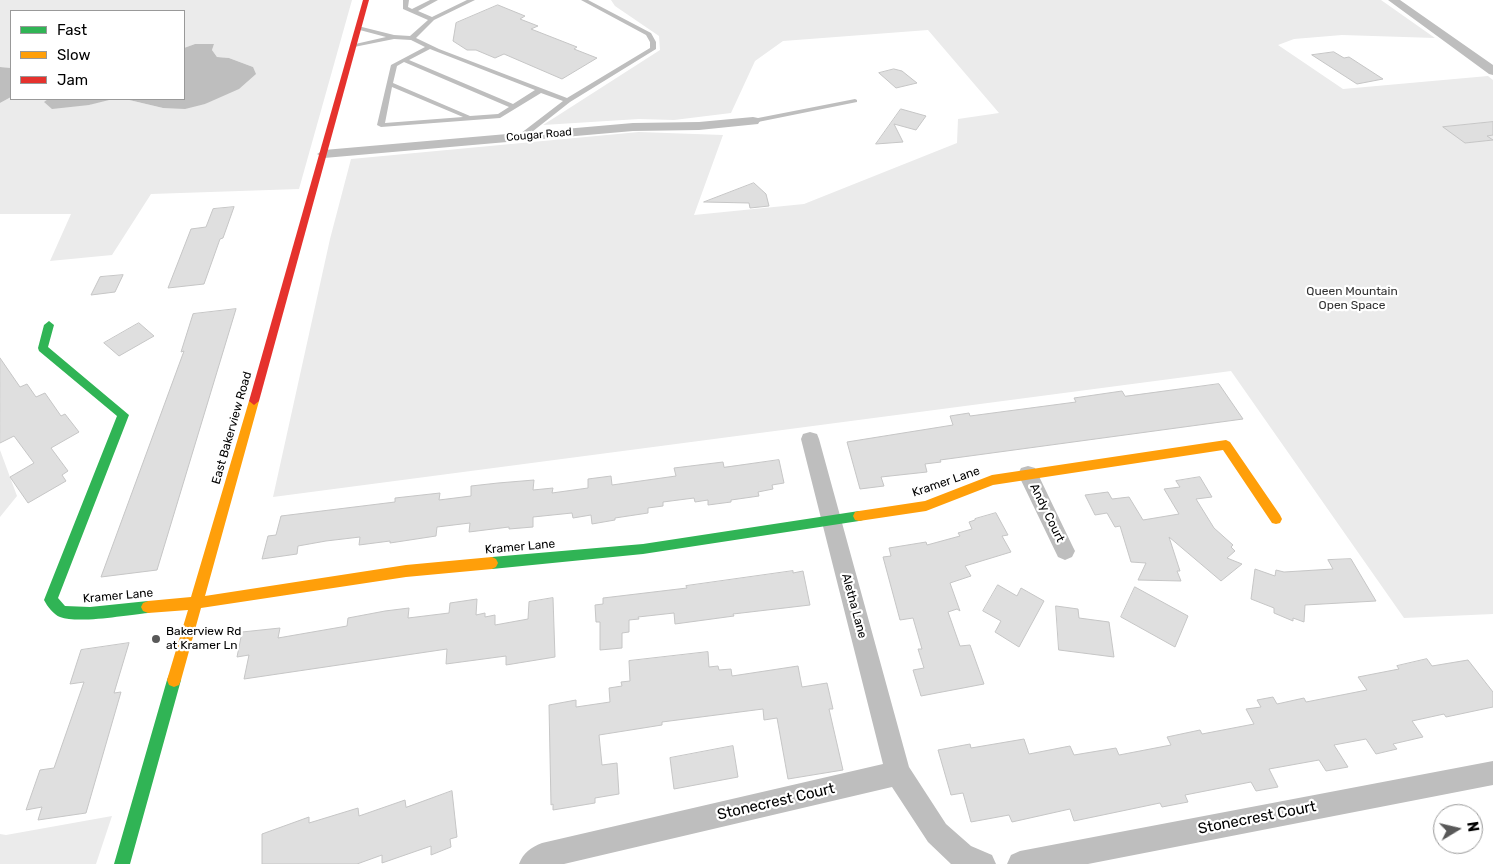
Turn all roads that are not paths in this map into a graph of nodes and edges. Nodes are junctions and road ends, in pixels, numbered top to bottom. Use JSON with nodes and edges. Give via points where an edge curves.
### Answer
{"nodes":[{"id":1,"x":366,"y":0,"type":"edge"},
{"id":2,"x":406,"y":0,"type":"edge"},
{"id":3,"x":435,"y":0,"type":"edge"},
{"id":4,"x":472,"y":0,"type":"edge"},
{"id":5,"x":584,"y":0,"type":"edge"},
{"id":6,"x":1394,"y":0,"type":"edge"},
{"id":7,"x":413,"y":11,"type":"junction"},
{"id":8,"x":432,"y":18,"type":"junction"},
{"id":9,"x":358,"y":28,"type":"junction"},
{"id":10,"x":394,"y":37,"type":"junction"},
{"id":11,"x":412,"y":38,"type":"junction"},
{"id":12,"x":354,"y":45,"type":"junction"},
{"id":13,"x":429,"y":46,"type":"junction"},
{"id":14,"x":404,"y":60,"type":"junction"},
{"id":15,"x":1493,"y":71,"type":"edge"},
{"id":16,"x":390,"y":84,"type":"junction"},
{"id":17,"x":540,"y":90,"type":"junction"},
{"id":18,"x":568,"y":101,"type":"junction"},
{"id":19,"x":855,"y":101,"type":"dead end"},
{"id":20,"x":514,"y":107,"type":"junction"},
{"id":21,"x":470,"y":118,"type":"junction"},
{"id":22,"x":753,"y":121,"type":"joint"},
{"id":23,"x":520,"y":136,"type":"junction"},
{"id":24,"x":324,"y":154,"type":"junction"},
{"id":25,"x":49,"y":324,"type":"dead end"},
{"id":26,"x":810,"y":439,"type":"dead end"},
{"id":27,"x":1028,"y":474,"type":"junction"},
{"id":28,"x":1276,"y":519,"type":"dead end"},
{"id":29,"x":832,"y":521,"type":"junction"},
{"id":30,"x":1065,"y":551,"type":"dead end"},
{"id":31,"x":195,"y":603,"type":"junction"},
{"id":32,"x":1493,"y":772,"type":"edge"},
{"id":33,"x":898,"y":773,"type":"junction"},
{"id":34,"x":968,"y":861,"type":"edge"},
{"id":35,"x":122,"y":864,"type":"edge"},
{"id":36,"x":532,"y":864,"type":"edge"},
{"id":37,"x":1020,"y":864,"type":"edge"}],
"edges":[{"from":1,"to":9,"type":"street","name":"East Bakerview Road"},
{"from":2,"to":7,"type":"lane","via":[[405,8]]},
{"from":3,"to":7,"type":"lane"},
{"from":4,"to":8,"type":"lane"},
{"from":5,"to":18,"type":"lane","via":[[650,34],[653,49]]},
{"from":6,"to":15,"type":"street"},
{"from":7,"to":8,"type":"lane"},
{"from":8,"to":11,"type":"lane"},
{"from":9,"to":10,"type":"lane"},
{"from":9,"to":12,"type":"street","name":"East Bakerview Road"},
{"from":10,"to":11,"type":"lane"},
{"from":10,"to":12,"type":"lane"},
{"from":11,"to":13,"type":"lane"},
{"from":12,"to":24,"type":"street","name":"East Bakerview Road"},
{"from":13,"to":14,"type":"lane"},
{"from":13,"to":17,"type":"lane"},
{"from":14,"to":16,"type":"lane","via":[[394,65]]},
{"from":14,"to":20,"type":"lane"},
{"from":16,"to":21,"type":"lane"},
{"from":16,"to":21,"type":"lane","via":[[381,125]]},
{"from":17,"to":18,"type":"lane"},
{"from":17,"to":20,"type":"lane"},
{"from":18,"to":23,"type":"lane"},
{"from":19,"to":22,"type":"lane"},
{"from":20,"to":21,"type":"lane","via":[[500,116]]},
{"from":22,"to":23,"type":"street","name":"Cougar Road"},
{"from":23,"to":24,"type":"street","name":"Cougar Road"},
{"from":24,"to":31,"type":"street","name":"East Bakerview Road"},
{"from":25,"to":31,"type":"street","name":"Kramer Lane","via":[[43,348],[123,415],[51,600],[62,612],[90,613]]},
{"from":26,"to":29,"type":"street","name":"Aletha Lane"},
{"from":27,"to":28,"type":"street","name":"Kramer Lane","via":[[1226,445]]},
{"from":27,"to":29,"type":"street","name":"Kramer Lane","via":[[992,480],[926,506]]},
{"from":27,"to":30,"type":"street","name":"Andy Court"},
{"from":29,"to":31,"type":"street","name":"Kramer Lane","via":[[642,549],[406,572]]},
{"from":29,"to":33,"type":"street","name":"Aletha Lane"},
{"from":31,"to":35,"type":"street","name":"East Bakerview Road"},
{"from":32,"to":37,"type":"street","name":"Stonecrest Court"},
{"from":33,"to":34,"type":"street","via":[[937,833]]},
{"from":33,"to":36,"type":"street","name":"Stonecrest Court","via":[[542,856]]}]}
